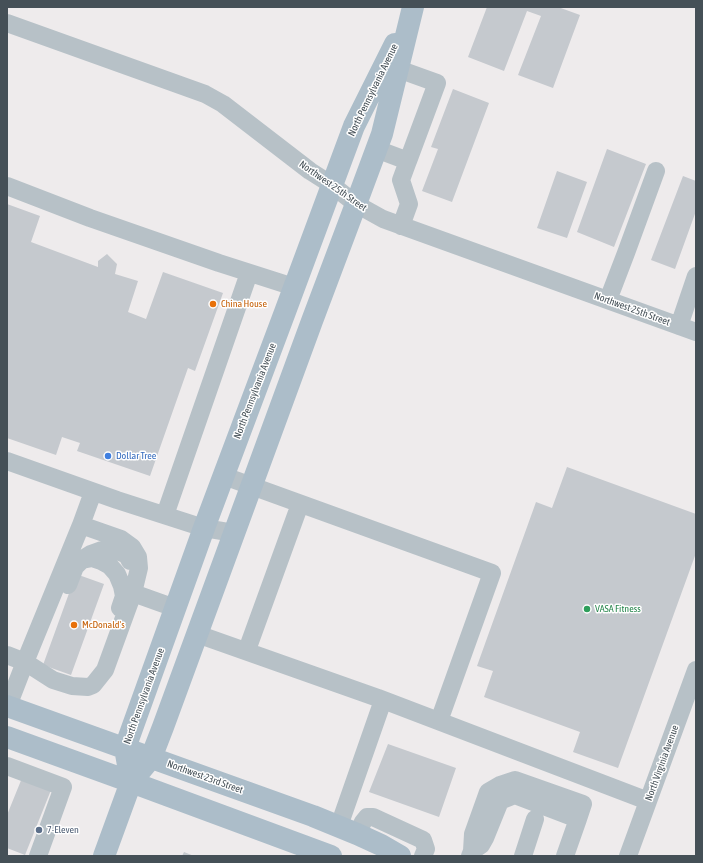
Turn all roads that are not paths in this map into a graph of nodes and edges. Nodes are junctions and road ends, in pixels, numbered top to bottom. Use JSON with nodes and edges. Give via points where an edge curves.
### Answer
{"nodes":[{"id":1,"x":413,"y":8,"type":"edge"},
{"id":2,"x":7,"y":24,"type":"edge"},
{"id":3,"x":398,"y":69,"type":"junction"},
{"id":4,"x":376,"y":149,"type":"junction"},
{"id":5,"x":408,"y":161,"type":"junction"},
{"id":6,"x":656,"y":171,"type":"dead end"},
{"id":7,"x":332,"y":185,"type":"junction"},
{"id":8,"x":7,"y":186,"type":"edge"},
{"id":9,"x":356,"y":204,"type":"junction"},
{"id":10,"x":401,"y":226,"type":"junction"},
{"id":11,"x":249,"y":273,"type":"junction"},
{"id":12,"x":696,"y":276,"type":"edge"},
{"id":13,"x":294,"y":287,"type":"junction"},
{"id":14,"x":608,"y":300,"type":"junction"},
{"id":15,"x":285,"y":312,"type":"junction"},
{"id":16,"x":312,"y":321,"type":"junction"},
{"id":17,"x":679,"y":326,"type":"junction"},
{"id":18,"x":696,"y":332,"type":"edge"},
{"id":19,"x":251,"y":402,"type":"junction"},
{"id":20,"x":279,"y":412,"type":"junction"},
{"id":21,"x":7,"y":461,"type":"edge"},
{"id":22,"x":224,"y":476,"type":"junction"},
{"id":23,"x":252,"y":486,"type":"junction"},
{"id":24,"x":93,"y":492,"type":"junction"},
{"id":25,"x":300,"y":504,"type":"junction"},
{"id":26,"x":165,"y":515,"type":"junction"},
{"id":27,"x":81,"y":525,"type":"junction"},
{"id":28,"x":204,"y":528,"type":"junction"},
{"id":29,"x":234,"y":534,"type":"junction"},
{"id":30,"x":128,"y":595,"type":"junction"},
{"id":31,"x":175,"y":608,"type":"junction"},
{"id":32,"x":197,"y":634,"type":"junction"},
{"id":33,"x":247,"y":650,"type":"junction"},
{"id":34,"x":7,"y":655,"type":"edge"},
{"id":35,"x":27,"y":663,"type":"junction"},
{"id":36,"x":696,"y":670,"type":"edge"},
{"id":37,"x":378,"y":698,"type":"junction"},
{"id":38,"x":7,"y":706,"type":"edge"},
{"id":39,"x":439,"y":721,"type":"junction"},
{"id":40,"x":8,"y":742,"type":"edge"},
{"id":41,"x":125,"y":748,"type":"junction"},
{"id":42,"x":151,"y":758,"type":"junction"},
{"id":43,"x":7,"y":766,"type":"edge"},
{"id":44,"x":131,"y":782,"type":"junction"},
{"id":45,"x":648,"y":801,"type":"junction"},
{"id":46,"x":535,"y":819,"type":"dead end"},
{"id":47,"x":348,"y":830,"type":"junction"},
{"id":48,"x":471,"y":853,"type":"edge"},
{"id":49,"x":38,"y":856,"type":"edge"},
{"id":50,"x":104,"y":856,"type":"edge"},
{"id":51,"x":330,"y":856,"type":"edge"},
{"id":52,"x":400,"y":856,"type":"edge"},
{"id":53,"x":423,"y":856,"type":"edge"},
{"id":54,"x":523,"y":856,"type":"edge"},
{"id":55,"x":565,"y":856,"type":"edge"},
{"id":56,"x":628,"y":856,"type":"edge"}],
"edges":[{"from":1,"to":3,"type":"main road","name":"North Pennsylvania Avenue"},
{"from":1,"to":7,"type":"main road","name":"North Pennsylvania Avenue","via":[[354,126]]},
{"from":2,"to":7,"type":"street","name":"Northwest 25th Street","via":[[205,94],[223,104]]},
{"from":3,"to":4,"type":"main road","name":"North Pennsylvania Avenue"},
{"from":3,"to":5,"type":"street","via":[[437,83]]},
{"from":4,"to":5,"type":"street"},
{"from":4,"to":9,"type":"main road","name":"North Pennsylvania Avenue"},
{"from":5,"to":10,"type":"street","via":[[401,180],[409,204]]},
{"from":6,"to":14,"type":"street"},
{"from":7,"to":9,"type":"street","name":"Northwest 25th Street"},
{"from":7,"to":13,"type":"main road","name":"North Pennsylvania Avenue"},
{"from":8,"to":11,"type":"street","via":[[90,218]]},
{"from":9,"to":10,"type":"street","name":"Northwest 25th Street"},
{"from":9,"to":16,"type":"main road","name":"North Pennsylvania Avenue"},
{"from":10,"to":14,"type":"street","name":"Northwest 25th Street"},
{"from":11,"to":13,"type":"street"},
{"from":11,"to":26,"type":"street"},
{"from":12,"to":17,"type":"street"},
{"from":13,"to":15,"type":"main road","name":"North Pennsylvania Avenue"},
{"from":14,"to":17,"type":"street","name":"Northwest 25th Street"},
{"from":15,"to":16,"type":"main road"},
{"from":15,"to":19,"type":"main road","name":"North Pennsylvania Avenue"},
{"from":16,"to":20,"type":"main road","name":"North Pennsylvania Avenue"},
{"from":17,"to":18,"type":"street","name":"Northwest 25th Street"},
{"from":19,"to":20,"type":"main road"},
{"from":19,"to":22,"type":"main road","name":"North Pennsylvania Avenue"},
{"from":20,"to":23,"type":"main road","name":"North Pennsylvania Avenue"},
{"from":21,"to":24,"type":"street"},
{"from":22,"to":23,"type":"street"},
{"from":22,"to":28,"type":"main road","name":"North Pennsylvania Avenue"},
{"from":23,"to":25,"type":"street"},
{"from":23,"to":29,"type":"main road","name":"North Pennsylvania Avenue"},
{"from":24,"to":26,"type":"street"},
{"from":24,"to":27,"type":"street"},
{"from":25,"to":33,"type":"street"},
{"from":25,"to":39,"type":"street","via":[[492,573]]},
{"from":26,"to":28,"type":"street"},
{"from":27,"to":30,"type":"street","via":[[121,539],[132,547],[138,557],[139,568]]},
{"from":27,"to":35,"type":"street"},
{"from":28,"to":29,"type":"street"},
{"from":28,"to":31,"type":"main road","name":"North Pennsylvania Avenue"},
{"from":29,"to":32,"type":"main road","name":"North Pennsylvania Avenue"},
{"from":30,"to":31,"type":"street"},
{"from":30,"to":35,"type":"street","via":[[105,670],[93,684],[88,687],[72,686],[53,680]]},
{"from":30,"to":35,"type":"street","via":[[110,566],[92,558],[82,560],[75,567],[47,640]]},
{"from":31,"to":41,"type":"main road","name":"North Pennsylvania Avenue"},
{"from":32,"to":33,"type":"street"},
{"from":32,"to":42,"type":"main road","name":"North Pennsylvania Avenue"},
{"from":33,"to":37,"type":"street"},
{"from":34,"to":35,"type":"street"},
{"from":35,"to":38,"type":"street"},
{"from":36,"to":45,"type":"street","name":"North Virginia Avenue"},
{"from":37,"to":39,"type":"street"},
{"from":37,"to":47,"type":"street","via":[[382,703]]},
{"from":38,"to":41,"type":"main road","name":"Northwest 23rd Street"},
{"from":39,"to":45,"type":"street"},
{"from":40,"to":44,"type":"main road"},
{"from":41,"to":42,"type":"main road","name":"Northwest 23rd Street"},
{"from":41,"to":44,"type":"main road","name":"North Pennsylvania Avenue"},
{"from":42,"to":44,"type":"main road","name":"North Pennsylvania Avenue"},
{"from":42,"to":47,"type":"main road","name":"Northwest 23rd Street"},
{"from":43,"to":49,"type":"street","via":[[64,787]]},
{"from":44,"to":50,"type":"main road","name":"North Pennsylvania Avenue"},
{"from":44,"to":51,"type":"main road"},
{"from":45,"to":56,"type":"street","name":"North Virginia Avenue"},
{"from":46,"to":54,"type":"street"},
{"from":47,"to":51,"type":"main road"},
{"from":47,"to":52,"type":"main road","name":"Northwest 23rd Street"},
{"from":47,"to":53,"type":"street","via":[[368,817],[373,817],[424,840],[426,849]]},
{"from":48,"to":55,"type":"street","via":[[485,838],[500,801],[515,795],[578,819]]}]}
